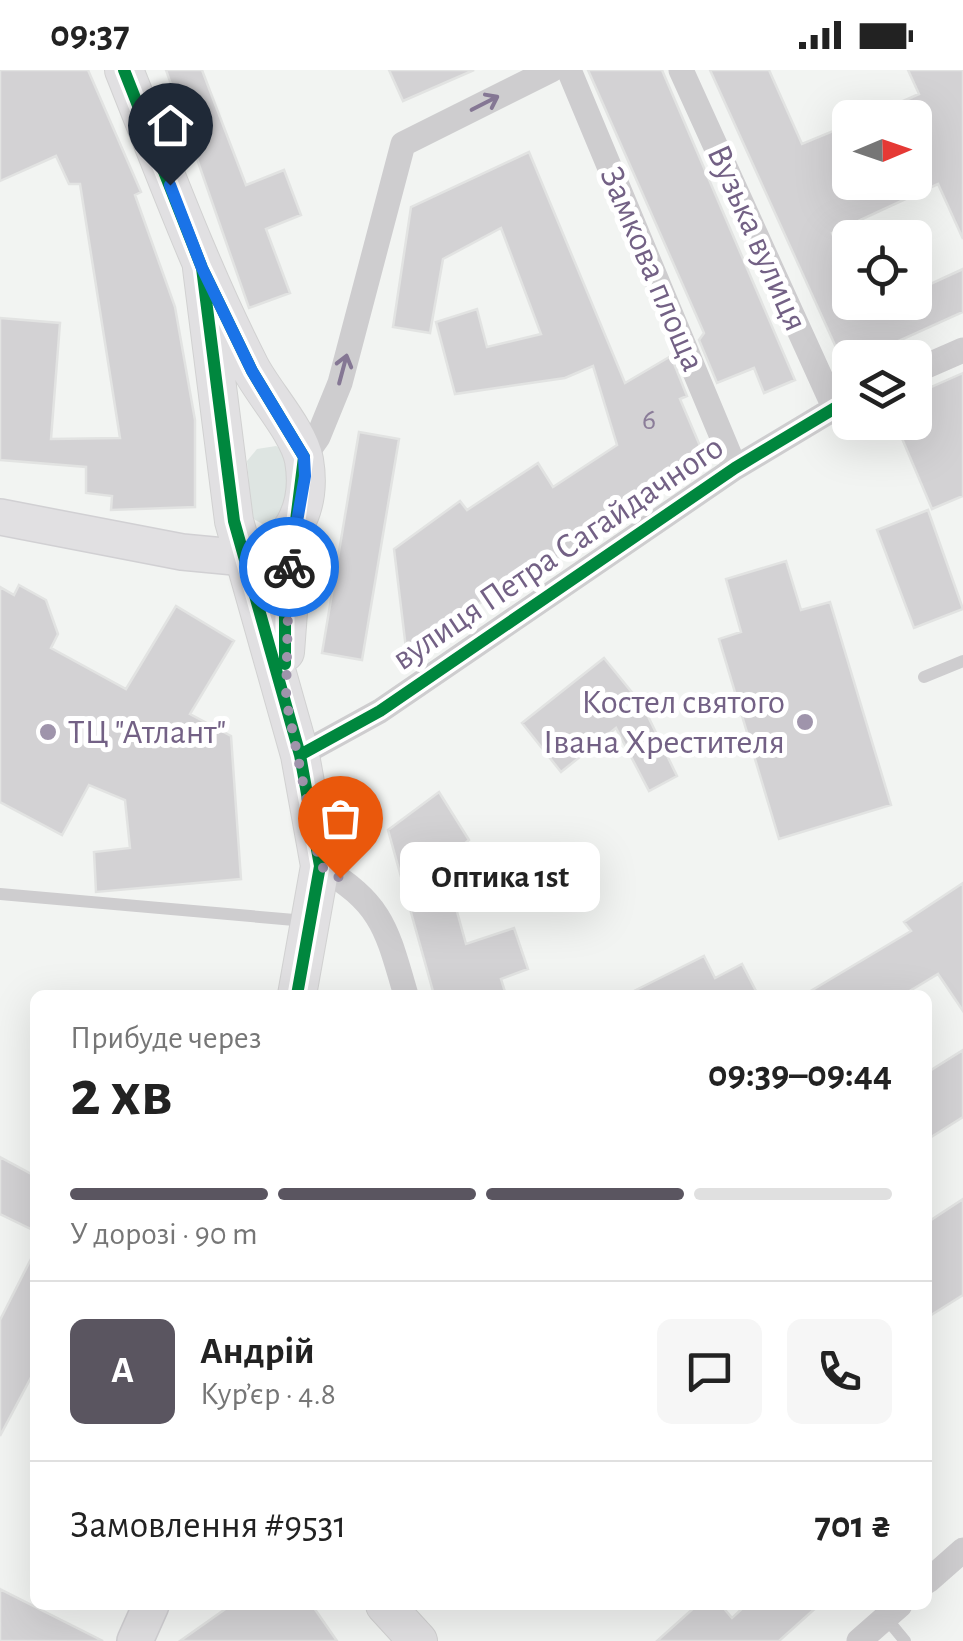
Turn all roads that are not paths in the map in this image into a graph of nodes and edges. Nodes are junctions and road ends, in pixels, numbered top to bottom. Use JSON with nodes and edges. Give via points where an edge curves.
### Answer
{"nodes":[{"id":1,"x":124,"y":70,"type":"edge"},
{"id":2,"x":550,"y":70,"type":"edge"},
{"id":3,"x":569,"y":70,"type":"edge"},
{"id":4,"x":681,"y":70,"type":"edge"},
{"id":5,"x":202,"y":268,"type":"junction"},
{"id":6,"x":963,"y":350,"type":"edge"},
{"id":7,"x":932,"y":364,"type":"edge"},
{"id":8,"x":832,"y":382,"type":"edge"},
{"id":9,"x":832,"y":409,"type":"edge"},
{"id":10,"x":295,"y":443,"type":"junction"},
{"id":11,"x":735,"y":468,"type":"junction"},
{"id":12,"x":228,"y":475,"type":"junction"},
{"id":13,"x":0,"y":517,"type":"edge"},
{"id":14,"x":294,"y":532,"type":"junction"},
{"id":15,"x":182,"y":552,"type":"junction"},
{"id":16,"x":245,"y":558,"type":"junction"},
{"id":17,"x":963,"y":661,"type":"edge"},
{"id":18,"x":924,"y":677,"type":"dead end"},
{"id":19,"x":286,"y":699,"type":"junction"},
{"id":20,"x":300,"y":755,"type":"junction"},
{"id":21,"x":320,"y":866,"type":"junction"},
{"id":22,"x":0,"y":894,"type":"edge"},
{"id":23,"x":313,"y":922,"type":"junction"},
{"id":24,"x":299,"y":990,"type":"edge"},
{"id":25,"x":404,"y":990,"type":"edge"},
{"id":26,"x":963,"y":1550,"type":"edge"},
{"id":27,"x":932,"y":1577,"type":"edge"},
{"id":28,"x":149,"y":1610,"type":"edge"},
{"id":29,"x":390,"y":1610,"type":"edge"},
{"id":30,"x":893,"y":1611,"type":"edge"},
{"id":31,"x":134,"y":1641,"type":"edge"},
{"id":32,"x":418,"y":1641,"type":"edge"},
{"id":33,"x":859,"y":1641,"type":"edge"},
{"id":34,"x":904,"y":1641,"type":"edge"}],
"edges":[{"from":1,"to":5,"type":"main road"},
{"from":10,"to":2,"type":"street","one_way":true,"via":[[323,428],[340,384],[402,144]]},
{"from":3,"to":11,"type":"street","name":"Замкова площа"},
{"from":4,"to":8,"type":"street","name":"Вузька вулиця"},
{"from":5,"to":10,"type":"main road"},
{"from":5,"to":12,"type":"main road"},
{"from":6,"to":7,"type":"street"},
{"from":9,"to":11,"type":"street","name":"вулиця Петра Сагайдачного"},
{"from":10,"to":12,"type":"main road","via":[[254,430]]},
{"from":10,"to":14,"type":"main road","via":[[305,476]]},
{"from":11,"to":20,"type":"street","name":"вулиця Петра Сагайдачного","via":[[380,711]]},
{"from":12,"to":15,"type":"street","via":[[220,517]]},
{"from":12,"to":16,"type":"main road"},
{"from":13,"to":15,"type":"street"},
{"from":14,"to":16,"type":"main road","via":[[280,547]]},
{"from":14,"to":19,"type":"main road","via":[[285,608]]},
{"from":15,"to":16,"type":"street"},
{"from":16,"to":19,"type":"main road"},
{"from":17,"to":18,"type":"lane"},
{"from":19,"to":20,"type":"main road"},
{"from":20,"to":21,"type":"main road"},
{"from":21,"to":23,"type":"main road"},
{"from":21,"to":25,"type":"street","via":[[359,890],[385,926]]},
{"from":22,"to":23,"type":"lane"},
{"from":23,"to":24,"type":"main road"},
{"from":26,"to":27,"type":"street"},
{"from":28,"to":31,"type":"street"},
{"from":29,"to":32,"type":"main road"},
{"from":30,"to":33,"type":"street"},
{"from":30,"to":34,"type":"lane"}]}
